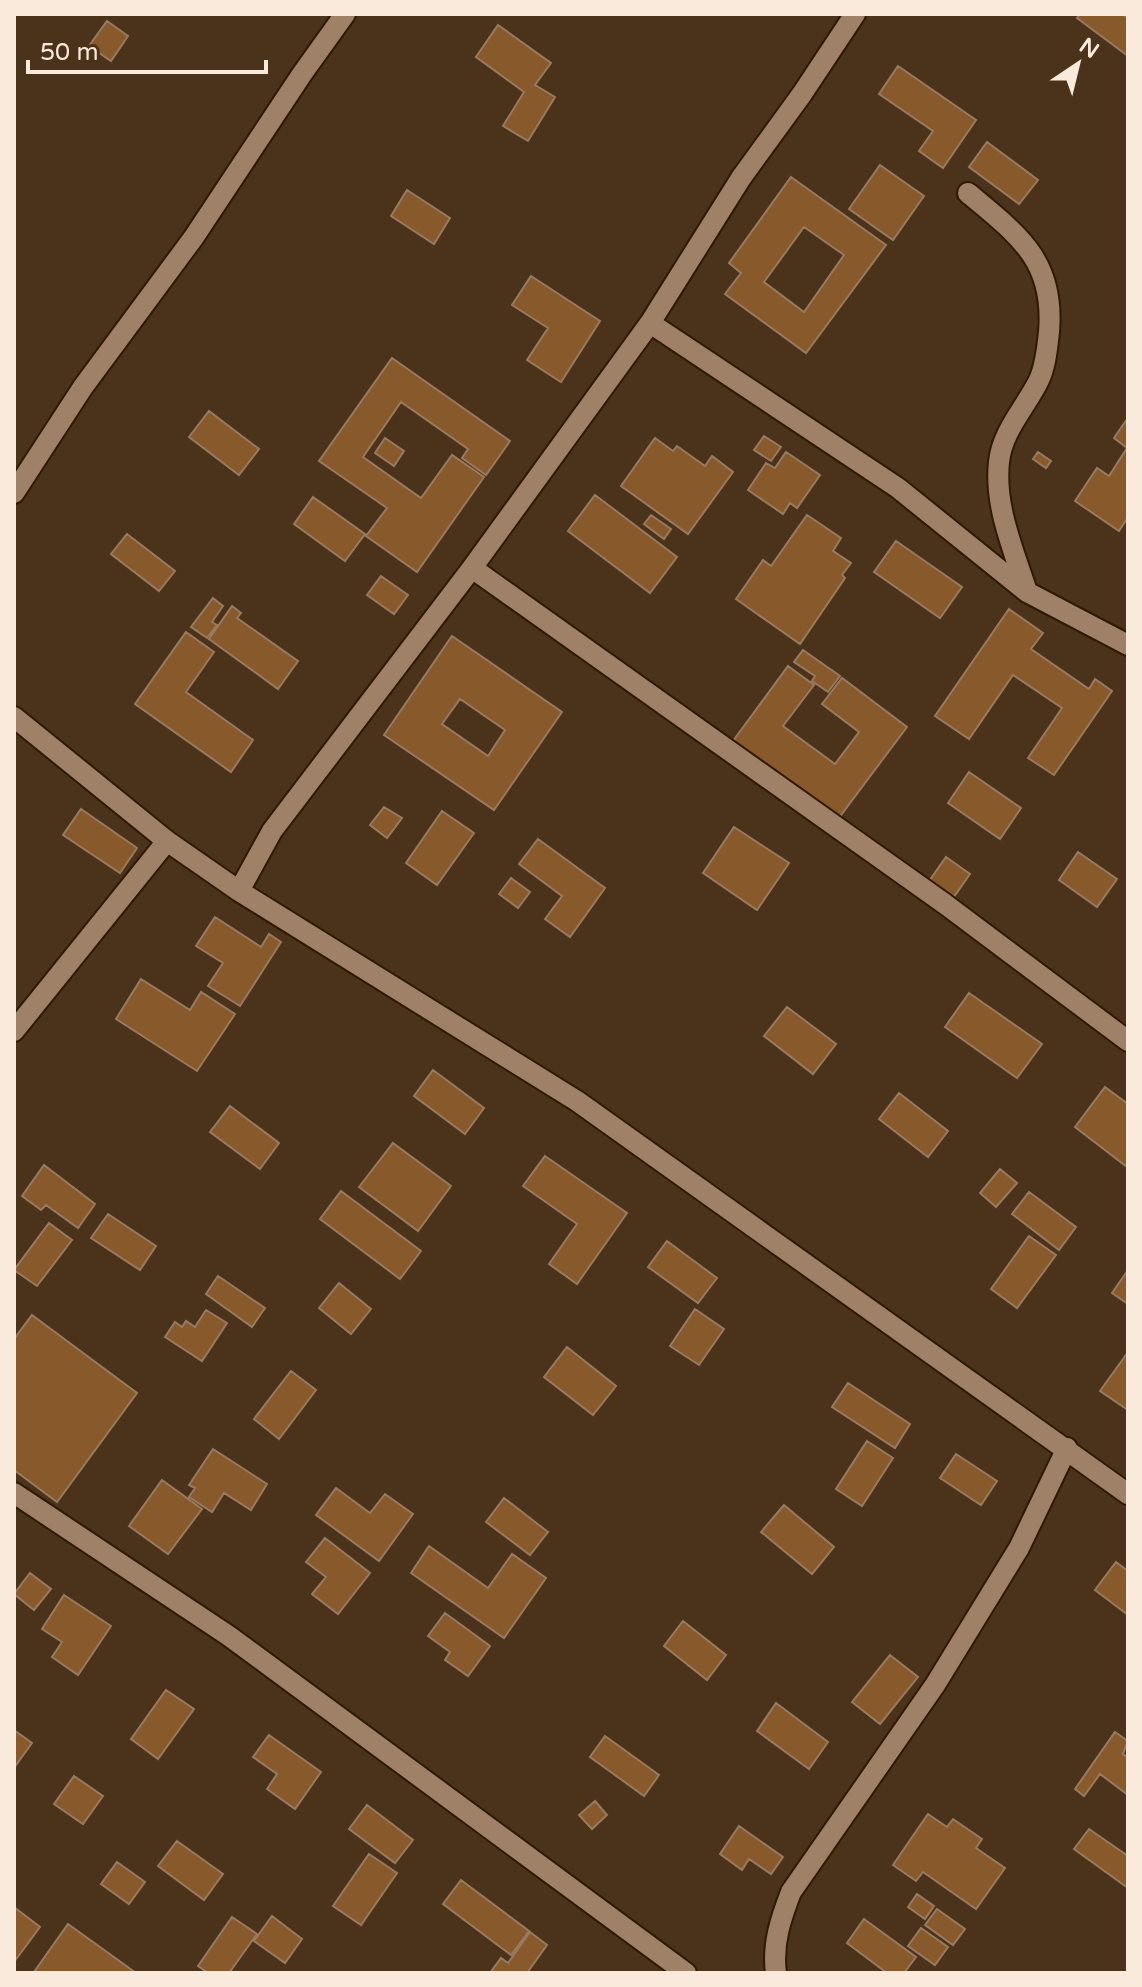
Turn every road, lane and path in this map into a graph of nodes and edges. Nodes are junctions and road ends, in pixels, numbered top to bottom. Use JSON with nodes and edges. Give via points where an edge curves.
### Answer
{"nodes":[{"id":1,"x":345,"y":14,"type":"edge"},
{"id":2,"x":855,"y":14,"type":"edge"},
{"id":3,"x":968,"y":193,"type":"dead end"},
{"id":4,"x":650,"y":323,"type":"junction"},
{"id":5,"x":14,"y":493,"type":"edge"},
{"id":6,"x":472,"y":568,"type":"junction"},
{"id":7,"x":1027,"y":592,"type":"junction"},
{"id":8,"x":1128,"y":645,"type":"edge"},
{"id":9,"x":14,"y":717,"type":"edge"},
{"id":10,"x":167,"y":841,"type":"junction"},
{"id":11,"x":239,"y":891,"type":"junction"},
{"id":12,"x":14,"y":1031,"type":"edge"},
{"id":13,"x":1128,"y":1041,"type":"edge"},
{"id":14,"x":1067,"y":1448,"type":"junction"},
{"id":15,"x":14,"y":1493,"type":"edge"},
{"id":16,"x":1128,"y":1494,"type":"edge"},
{"id":17,"x":686,"y":1973,"type":"edge"},
{"id":18,"x":776,"y":1973,"type":"edge"}],
"edges":[{"from":1,"to":5,"type":"street"},
{"from":2,"to":4,"type":"street","via":[[741,178]]},
{"from":3,"to":7,"type":"street","via":[[1010,229],[1047,281],[1047,355],[1040,378],[1009,430],[997,483]]},
{"from":4,"to":6,"type":"street"},
{"from":4,"to":7,"type":"street","via":[[898,488]]},
{"from":6,"to":11,"type":"street","via":[[272,831]]},
{"from":6,"to":13,"type":"street","via":[[945,904]]},
{"from":7,"to":8,"type":"street"},
{"from":9,"to":10,"type":"street"},
{"from":10,"to":11,"type":"street"},
{"from":10,"to":12,"type":"street"},
{"from":11,"to":14,"type":"street","via":[[577,1101]]},
{"from":14,"to":16,"type":"street"},
{"from":14,"to":18,"type":"street","via":[[1019,1548],[935,1685],[791,1892],[776,1937]]},
{"from":15,"to":17,"type":"street","via":[[229,1636]]}]}
